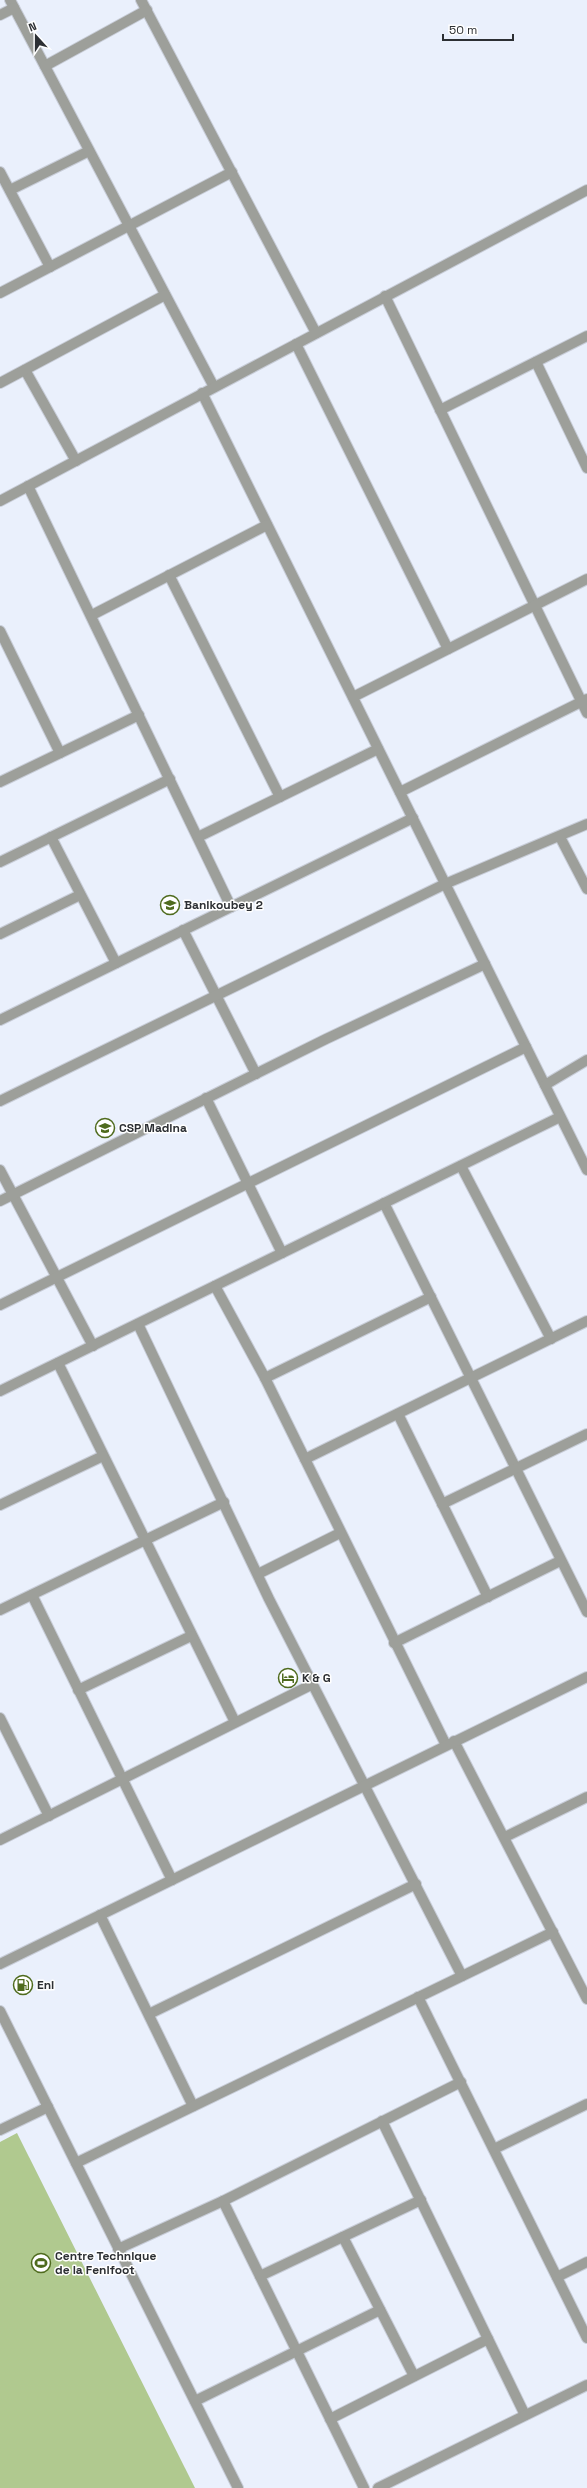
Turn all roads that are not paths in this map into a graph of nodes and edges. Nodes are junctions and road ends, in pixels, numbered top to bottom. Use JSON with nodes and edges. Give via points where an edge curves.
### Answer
{"nodes":[{"id":1,"x":141,"y":0,"type":"edge"},
{"id":2,"x":12,"y":4,"type":"edge"},
{"id":3,"x":147,"y":10,"type":"junction"},
{"id":4,"x":0,"y":15,"type":"edge"},
{"id":5,"x":45,"y":66,"type":"junction"},
{"id":6,"x":89,"y":151,"type":"junction"},
{"id":7,"x":0,"y":172,"type":"edge"},
{"id":8,"x":232,"y":172,"type":"junction"},
{"id":9,"x":10,"y":190,"type":"junction"},
{"id":10,"x":587,"y":190,"type":"edge"},
{"id":11,"x":129,"y":226,"type":"junction"},
{"id":12,"x":50,"y":267,"type":"junction"},
{"id":13,"x":0,"y":293,"type":"edge"},
{"id":14,"x":165,"y":295,"type":"junction"},
{"id":15,"x":384,"y":296,"type":"junction"},
{"id":16,"x":316,"y":333,"type":"junction"},
{"id":17,"x":587,"y":336,"type":"edge"},
{"id":18,"x":296,"y":344,"type":"junction"},
{"id":19,"x":536,"y":362,"type":"junction"},
{"id":20,"x":25,"y":370,"type":"junction"},
{"id":21,"x":0,"y":383,"type":"edge"},
{"id":22,"x":214,"y":387,"type":"junction"},
{"id":23,"x":202,"y":394,"type":"junction"},
{"id":24,"x":440,"y":410,"type":"junction"},
{"id":25,"x":76,"y":461,"type":"junction"},
{"id":26,"x":587,"y":467,"type":"edge"},
{"id":27,"x":28,"y":486,"type":"junction"},
{"id":28,"x":0,"y":501,"type":"edge"},
{"id":29,"x":267,"y":525,"type":"junction"},
{"id":30,"x":169,"y":575,"type":"junction"},
{"id":31,"x":587,"y":579,"type":"edge"},
{"id":32,"x":535,"y":606,"type":"junction"},
{"id":33,"x":92,"y":615,"type":"junction"},
{"id":34,"x":0,"y":631,"type":"edge"},
{"id":35,"x":448,"y":649,"type":"junction"},
{"id":36,"x":353,"y":697,"type":"junction"},
{"id":37,"x":584,"y":701,"type":"edge"},
{"id":38,"x":587,"y":713,"type":"edge"},
{"id":39,"x":139,"y":715,"type":"junction"},
{"id":40,"x":378,"y":749,"type":"junction"},
{"id":41,"x":60,"y":753,"type":"junction"},
{"id":42,"x":170,"y":779,"type":"junction"},
{"id":43,"x":0,"y":782,"type":"edge"},
{"id":44,"x":400,"y":792,"type":"junction"},
{"id":45,"x":280,"y":797,"type":"junction"},
{"id":46,"x":413,"y":818,"type":"junction"},
{"id":47,"x":587,"y":824,"type":"edge"},
{"id":48,"x":51,"y":837,"type":"junction"},
{"id":49,"x":198,"y":837,"type":"junction"},
{"id":50,"x":560,"y":837,"type":"junction"},
{"id":51,"x":0,"y":862,"type":"edge"},
{"id":52,"x":445,"y":884,"type":"junction"},
{"id":53,"x":587,"y":889,"type":"edge"},
{"id":54,"x":80,"y":895,"type":"junction"},
{"id":55,"x":231,"y":907,"type":"junction"},
{"id":56,"x":183,"y":930,"type":"junction"},
{"id":57,"x":0,"y":934,"type":"edge"},
{"id":58,"x":116,"y":963,"type":"junction"},
{"id":59,"x":485,"y":964,"type":"junction"},
{"id":60,"x":216,"y":996,"type":"junction"},
{"id":61,"x":0,"y":1020,"type":"edge"},
{"id":62,"x":526,"y":1047,"type":"junction"},
{"id":63,"x":587,"y":1060,"type":"edge"},
{"id":64,"x":256,"y":1074,"type":"junction"},
{"id":65,"x":545,"y":1085,"type":"junction"},
{"id":66,"x":206,"y":1098,"type":"junction"},
{"id":67,"x":0,"y":1101,"type":"edge"},
{"id":68,"x":560,"y":1117,"type":"junction"},
{"id":69,"x":461,"y":1166,"type":"junction"},
{"id":70,"x":0,"y":1170,"type":"edge"},
{"id":71,"x":587,"y":1170,"type":"edge"},
{"id":72,"x":249,"y":1183,"type":"junction"},
{"id":73,"x":14,"y":1195,"type":"junction"},
{"id":74,"x":0,"y":1202,"type":"edge"},
{"id":75,"x":384,"y":1203,"type":"junction"},
{"id":76,"x":282,"y":1253,"type":"junction"},
{"id":77,"x":57,"y":1278,"type":"junction"},
{"id":78,"x":215,"y":1286,"type":"junction"},
{"id":79,"x":431,"y":1297,"type":"junction"},
{"id":80,"x":0,"y":1305,"type":"edge"},
{"id":81,"x":587,"y":1321,"type":"edge"},
{"id":82,"x":138,"y":1324,"type":"junction"},
{"id":83,"x":551,"y":1339,"type":"junction"},
{"id":84,"x":93,"y":1346,"type":"junction"},
{"id":85,"x":58,"y":1363,"type":"junction"},
{"id":86,"x":265,"y":1378,"type":"junction"},
{"id":87,"x":472,"y":1378,"type":"junction"},
{"id":88,"x":0,"y":1391,"type":"edge"},
{"id":89,"x":398,"y":1414,"type":"junction"},
{"id":90,"x":587,"y":1434,"type":"edge"},
{"id":91,"x":103,"y":1456,"type":"junction"},
{"id":92,"x":305,"y":1460,"type":"junction"},
{"id":93,"x":516,"y":1468,"type":"junction"},
{"id":94,"x":224,"y":1502,"type":"junction"},
{"id":95,"x":442,"y":1504,"type":"junction"},
{"id":96,"x":0,"y":1505,"type":"edge"},
{"id":97,"x":340,"y":1533,"type":"junction"},
{"id":98,"x":145,"y":1542,"type":"junction"},
{"id":99,"x":560,"y":1561,"type":"junction"},
{"id":100,"x":258,"y":1574,"type":"junction"},
{"id":101,"x":32,"y":1595,"type":"junction"},
{"id":102,"x":488,"y":1597,"type":"junction"},
{"id":103,"x":0,"y":1610,"type":"edge"},
{"id":104,"x":587,"y":1612,"type":"edge"},
{"id":105,"x":191,"y":1636,"type":"junction"},
{"id":106,"x":394,"y":1643,"type":"junction"},
{"id":107,"x":587,"y":1677,"type":"edge"},
{"id":108,"x":313,"y":1684,"type":"junction"},
{"id":109,"x":78,"y":1690,"type":"junction"},
{"id":110,"x":0,"y":1718,"type":"edge"},
{"id":111,"x":235,"y":1722,"type":"junction"},
{"id":112,"x":450,"y":1743,"type":"junction"},
{"id":113,"x":122,"y":1779,"type":"junction"},
{"id":114,"x":364,"y":1786,"type":"junction"},
{"id":115,"x":587,"y":1798,"type":"edge"},
{"id":116,"x":49,"y":1816,"type":"junction"},
{"id":117,"x":505,"y":1837,"type":"junction"},
{"id":118,"x":0,"y":1840,"type":"edge"},
{"id":119,"x":172,"y":1880,"type":"junction"},
{"id":120,"x":416,"y":1884,"type":"junction"},
{"id":121,"x":100,"y":1915,"type":"junction"},
{"id":122,"x":553,"y":1932,"type":"junction"},
{"id":123,"x":0,"y":1964,"type":"edge"},
{"id":124,"x":462,"y":1976,"type":"junction"},
{"id":125,"x":418,"y":1997,"type":"junction"},
{"id":126,"x":587,"y":1999,"type":"edge"},
{"id":127,"x":0,"y":2011,"type":"edge"},
{"id":128,"x":149,"y":2014,"type":"junction"},
{"id":129,"x":461,"y":2082,"type":"junction"},
{"id":130,"x":587,"y":2104,"type":"edge"},
{"id":131,"x":193,"y":2106,"type":"junction"},
{"id":132,"x":48,"y":2107,"type":"junction"},
{"id":133,"x":382,"y":2121,"type":"junction"},
{"id":134,"x":0,"y":2130,"type":"edge"},
{"id":135,"x":494,"y":2149,"type":"junction"},
{"id":136,"x":76,"y":2163,"type":"junction"},
{"id":137,"x":421,"y":2200,"type":"junction"},
{"id":138,"x":223,"y":2201,"type":"junction"},
{"id":139,"x":343,"y":2237,"type":"junction"},
{"id":140,"x":118,"y":2249,"type":"junction"},
{"id":141,"x":587,"y":2262,"type":"edge"},
{"id":142,"x":260,"y":2276,"type":"junction"},
{"id":143,"x":557,"y":2277,"type":"junction"},
{"id":144,"x":380,"y":2310,"type":"junction"},
{"id":145,"x":587,"y":2338,"type":"edge"},
{"id":146,"x":488,"y":2339,"type":"junction"},
{"id":147,"x":296,"y":2351,"type":"junction"},
{"id":148,"x":414,"y":2376,"type":"junction"},
{"id":149,"x":587,"y":2384,"type":"edge"},
{"id":150,"x":194,"y":2401,"type":"junction"},
{"id":151,"x":525,"y":2415,"type":"junction"},
{"id":152,"x":330,"y":2419,"type":"junction"},
{"id":153,"x":238,"y":2488,"type":"edge"},
{"id":154,"x":364,"y":2488,"type":"edge"},
{"id":155,"x":378,"y":2488,"type":"edge"}],
"edges":[{"from":1,"to":3,"type":"street"},
{"from":2,"to":4,"type":"street"},
{"from":2,"to":5,"type":"street"},
{"from":3,"to":5,"type":"street"},
{"from":3,"to":8,"type":"street"},
{"from":5,"to":6,"type":"street"},
{"from":6,"to":9,"type":"street"},
{"from":6,"to":11,"type":"street"},
{"from":7,"to":9,"type":"street"},
{"from":8,"to":11,"type":"street"},
{"from":8,"to":16,"type":"street"},
{"from":9,"to":12,"type":"street"},
{"from":10,"to":15,"type":"street"},
{"from":11,"to":12,"type":"street"},
{"from":11,"to":14,"type":"street"},
{"from":12,"to":13,"type":"street"},
{"from":14,"to":20,"type":"street"},
{"from":14,"to":22,"type":"street"},
{"from":15,"to":16,"type":"street"},
{"from":15,"to":24,"type":"street"},
{"from":16,"to":18,"type":"street"},
{"from":17,"to":19,"type":"street"},
{"from":18,"to":22,"type":"street"},
{"from":18,"to":35,"type":"street"},
{"from":19,"to":24,"type":"street"},
{"from":19,"to":26,"type":"street"},
{"from":20,"to":21,"type":"street"},
{"from":20,"to":25,"type":"street"},
{"from":22,"to":23,"type":"street"},
{"from":23,"to":25,"type":"street"},
{"from":23,"to":29,"type":"street"},
{"from":24,"to":32,"type":"street"},
{"from":25,"to":27,"type":"street"},
{"from":27,"to":28,"type":"street"},
{"from":27,"to":33,"type":"street"},
{"from":29,"to":30,"type":"street"},
{"from":29,"to":36,"type":"street"},
{"from":30,"to":33,"type":"street"},
{"from":30,"to":45,"type":"street"},
{"from":31,"to":32,"type":"street"},
{"from":32,"to":35,"type":"street"},
{"from":32,"to":37,"type":"street"},
{"from":33,"to":39,"type":"street"},
{"from":34,"to":41,"type":"street"},
{"from":35,"to":36,"type":"street"},
{"from":36,"to":40,"type":"street"},
{"from":37,"to":38,"type":"street"},
{"from":37,"to":44,"type":"street"},
{"from":39,"to":41,"type":"street"},
{"from":39,"to":42,"type":"street"},
{"from":40,"to":44,"type":"street"},
{"from":40,"to":45,"type":"street"},
{"from":41,"to":43,"type":"street"},
{"from":42,"to":48,"type":"street"},
{"from":42,"to":49,"type":"street"},
{"from":44,"to":46,"type":"street"},
{"from":45,"to":49,"type":"street"},
{"from":46,"to":52,"type":"street"},
{"from":46,"to":55,"type":"street"},
{"from":47,"to":50,"type":"street"},
{"from":48,"to":51,"type":"street"},
{"from":48,"to":54,"type":"street"},
{"from":49,"to":55,"type":"street"},
{"from":50,"to":52,"type":"street"},
{"from":50,"to":53,"type":"street"},
{"from":52,"to":59,"type":"street"},
{"from":52,"to":60,"type":"street"},
{"from":54,"to":57,"type":"street"},
{"from":54,"to":58,"type":"street"},
{"from":55,"to":56,"type":"street"},
{"from":56,"to":58,"type":"street"},
{"from":56,"to":60,"type":"street"},
{"from":58,"to":61,"type":"street"},
{"from":59,"to":62,"type":"street"},
{"from":59,"to":64,"type":"street"},
{"from":60,"to":64,"type":"street"},
{"from":60,"to":67,"type":"street"},
{"from":62,"to":65,"type":"street"},
{"from":62,"to":72,"type":"street"},
{"from":63,"to":65,"type":"street"},
{"from":64,"to":66,"type":"street"},
{"from":65,"to":68,"type":"street"},
{"from":66,"to":72,"type":"street"},
{"from":66,"to":73,"type":"street"},
{"from":68,"to":69,"type":"street"},
{"from":68,"to":71,"type":"street"},
{"from":69,"to":75,"type":"street"},
{"from":69,"to":83,"type":"street"},
{"from":70,"to":73,"type":"street"},
{"from":72,"to":76,"type":"street"},
{"from":72,"to":77,"type":"street"},
{"from":73,"to":74,"type":"street"},
{"from":73,"to":77,"type":"street"},
{"from":75,"to":76,"type":"street"},
{"from":75,"to":79,"type":"street"},
{"from":76,"to":78,"type":"street"},
{"from":77,"to":80,"type":"street"},
{"from":77,"to":84,"type":"street"},
{"from":78,"to":82,"type":"street"},
{"from":78,"to":86,"type":"street"},
{"from":79,"to":86,"type":"street"},
{"from":79,"to":87,"type":"street"},
{"from":81,"to":83,"type":"street"},
{"from":82,"to":84,"type":"street"},
{"from":82,"to":94,"type":"street"},
{"from":83,"to":87,"type":"street"},
{"from":84,"to":85,"type":"street"},
{"from":85,"to":88,"type":"street"},
{"from":85,"to":91,"type":"street"},
{"from":86,"to":92,"type":"street"},
{"from":87,"to":89,"type":"street"},
{"from":87,"to":93,"type":"street"},
{"from":89,"to":92,"type":"street"},
{"from":89,"to":95,"type":"street"},
{"from":90,"to":93,"type":"street"},
{"from":91,"to":96,"type":"street"},
{"from":91,"to":98,"type":"street"},
{"from":92,"to":97,"type":"street"},
{"from":93,"to":95,"type":"street"},
{"from":93,"to":99,"type":"street"},
{"from":94,"to":98,"type":"street"},
{"from":94,"to":100,"type":"street"},
{"from":95,"to":102,"type":"street"},
{"from":97,"to":100,"type":"street"},
{"from":97,"to":106,"type":"street"},
{"from":98,"to":101,"type":"street"},
{"from":98,"to":105,"type":"street"},
{"from":99,"to":102,"type":"street"},
{"from":99,"to":104,"type":"street"},
{"from":100,"to":108,"type":"street"},
{"from":101,"to":103,"type":"street"},
{"from":101,"to":109,"type":"street"},
{"from":102,"to":106,"type":"street"},
{"from":105,"to":109,"type":"street"},
{"from":105,"to":111,"type":"street"},
{"from":106,"to":112,"type":"street"},
{"from":107,"to":112,"type":"street"},
{"from":108,"to":111,"type":"street"},
{"from":108,"to":114,"type":"street"},
{"from":109,"to":113,"type":"street"},
{"from":110,"to":116,"type":"street"},
{"from":111,"to":113,"type":"street"},
{"from":112,"to":114,"type":"street"},
{"from":112,"to":117,"type":"street"},
{"from":113,"to":116,"type":"street"},
{"from":113,"to":119,"type":"street"},
{"from":114,"to":119,"type":"street"},
{"from":114,"to":120,"type":"street"},
{"from":115,"to":117,"type":"street"},
{"from":116,"to":118,"type":"street"},
{"from":117,"to":122,"type":"street"},
{"from":119,"to":121,"type":"street"},
{"from":120,"to":124,"type":"street"},
{"from":120,"to":128,"type":"street"},
{"from":121,"to":123,"type":"street"},
{"from":121,"to":128,"type":"street"},
{"from":122,"to":124,"type":"street"},
{"from":122,"to":126,"type":"street"},
{"from":124,"to":125,"type":"street"},
{"from":125,"to":129,"type":"street"},
{"from":125,"to":131,"type":"street"},
{"from":127,"to":132,"type":"street"},
{"from":128,"to":131,"type":"street"},
{"from":129,"to":133,"type":"street"},
{"from":129,"to":135,"type":"street"},
{"from":130,"to":135,"type":"street"},
{"from":131,"to":136,"type":"street"},
{"from":132,"to":134,"type":"street"},
{"from":132,"to":136,"type":"street"},
{"from":133,"to":137,"type":"street"},
{"from":133,"to":138,"type":"street"},
{"from":135,"to":143,"type":"street"},
{"from":136,"to":140,"type":"street"},
{"from":137,"to":139,"type":"street"},
{"from":137,"to":146,"type":"street"},
{"from":138,"to":140,"type":"street"},
{"from":138,"to":142,"type":"street"},
{"from":139,"to":142,"type":"street"},
{"from":139,"to":144,"type":"street"},
{"from":140,"to":150,"type":"street"},
{"from":141,"to":143,"type":"street"},
{"from":142,"to":147,"type":"street"},
{"from":143,"to":145,"type":"street"},
{"from":144,"to":147,"type":"street"},
{"from":144,"to":148,"type":"street"},
{"from":146,"to":148,"type":"street"},
{"from":146,"to":151,"type":"street"},
{"from":147,"to":150,"type":"street"},
{"from":147,"to":152,"type":"street"},
{"from":148,"to":152,"type":"street"},
{"from":149,"to":151,"type":"street"},
{"from":150,"to":153,"type":"street"},
{"from":151,"to":155,"type":"street"},
{"from":152,"to":154,"type":"street"}]}
